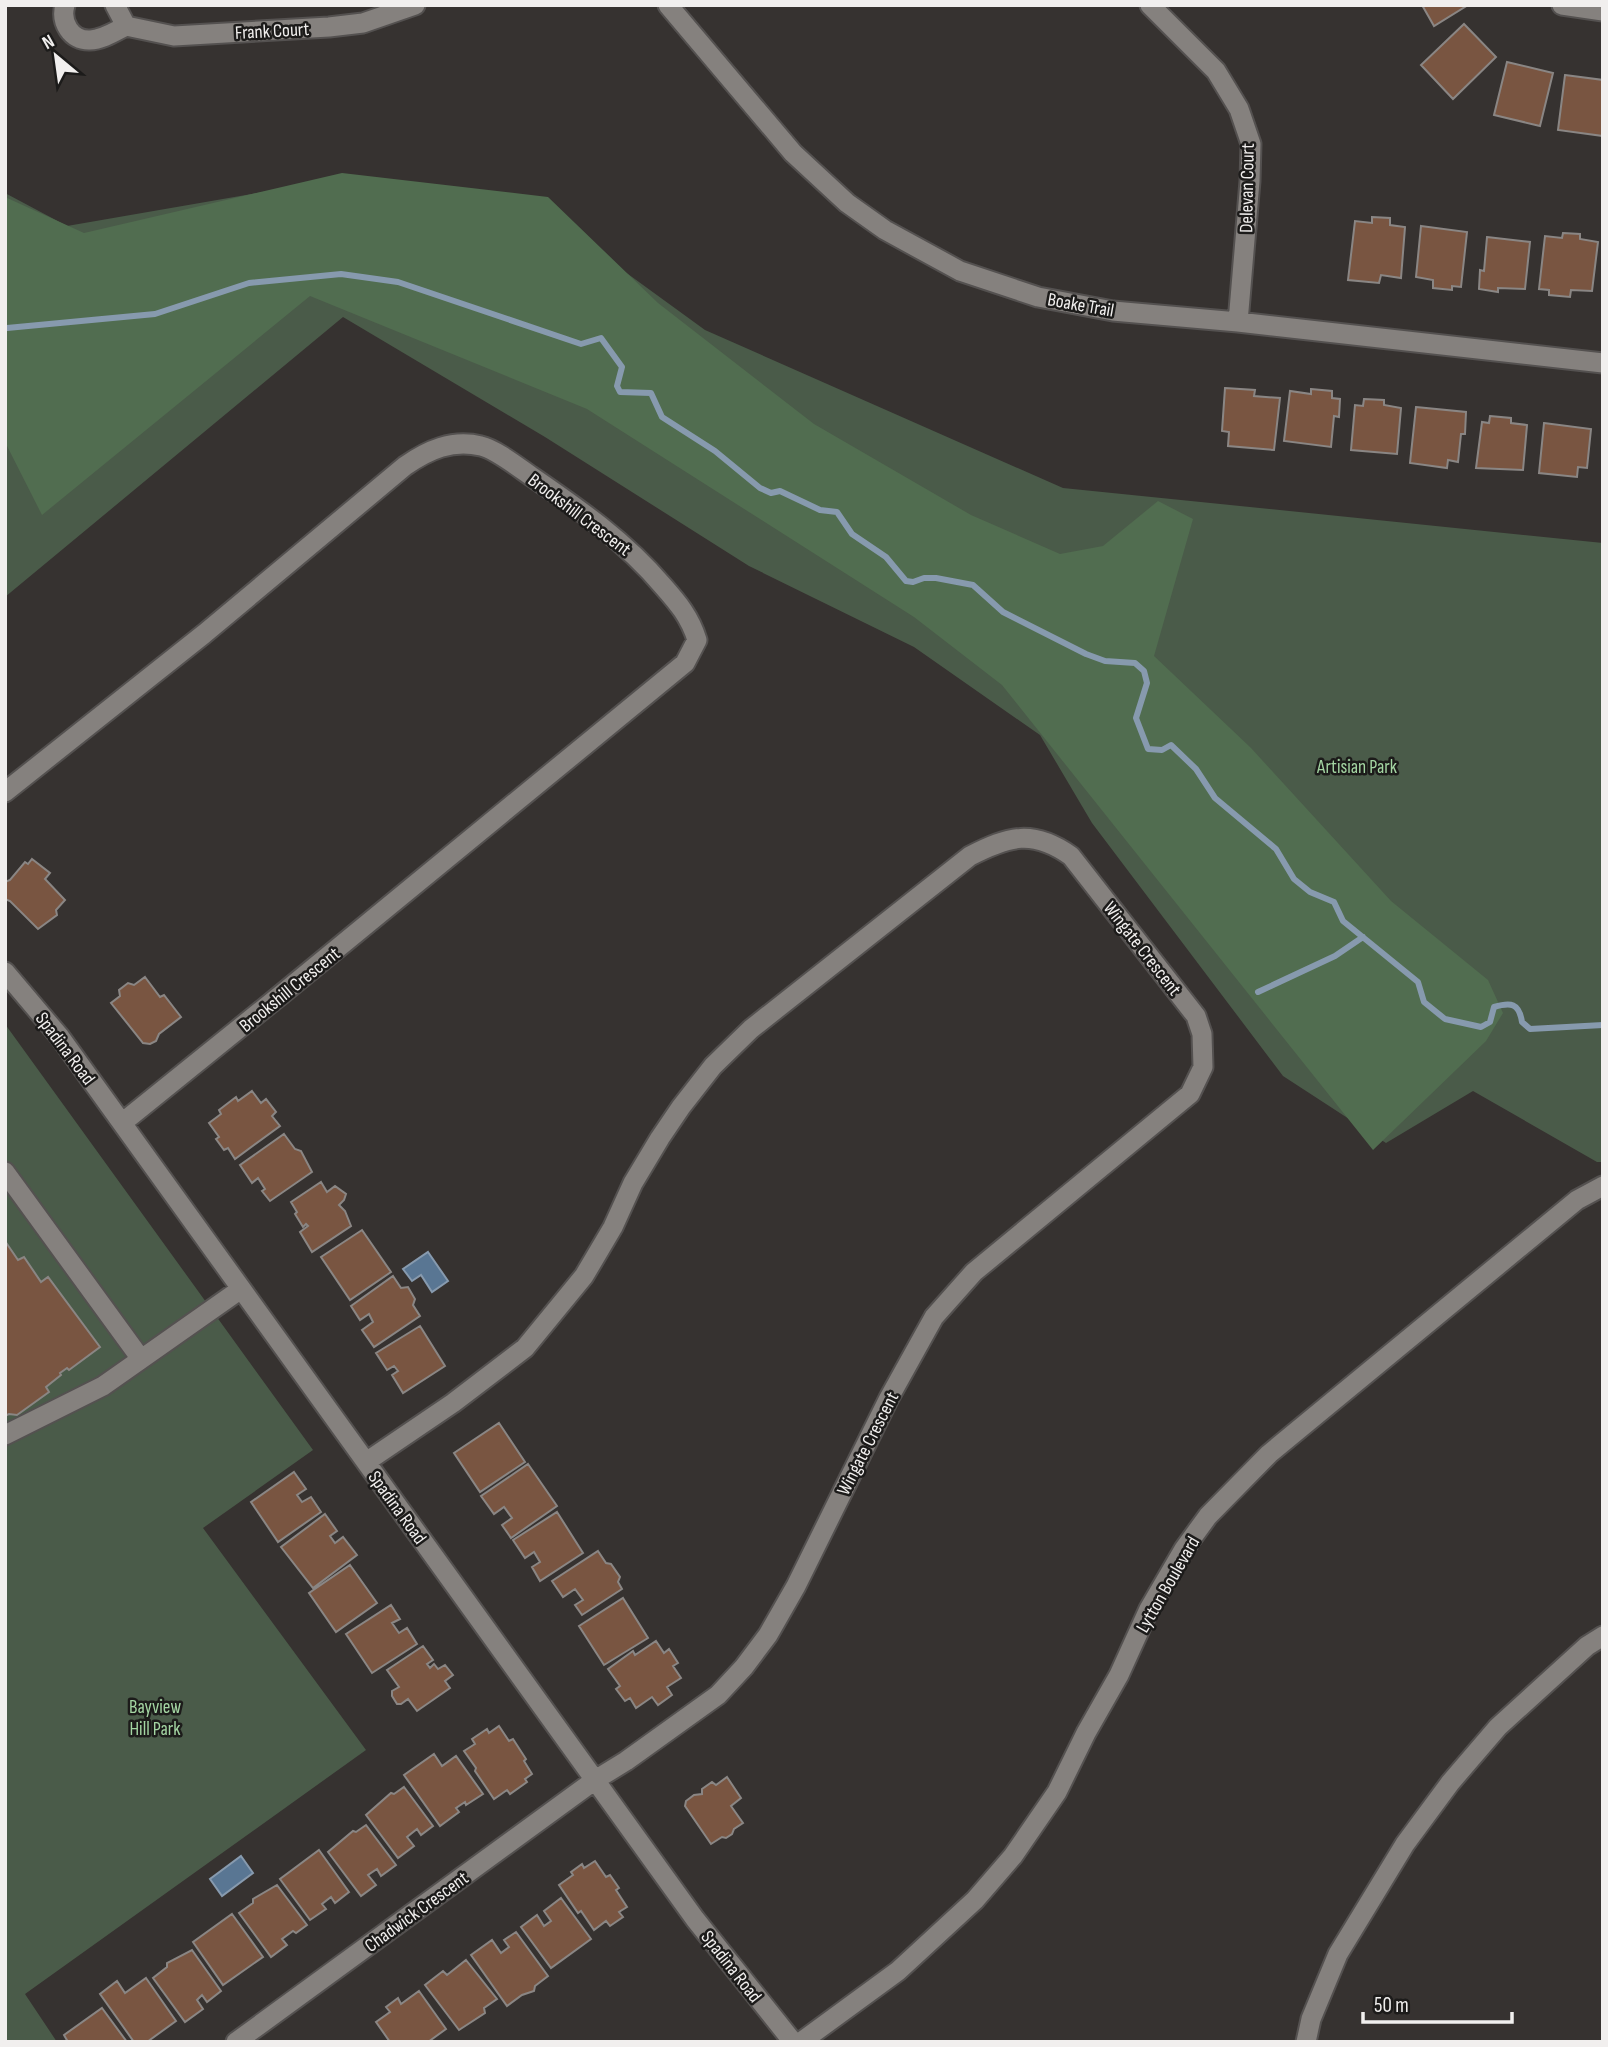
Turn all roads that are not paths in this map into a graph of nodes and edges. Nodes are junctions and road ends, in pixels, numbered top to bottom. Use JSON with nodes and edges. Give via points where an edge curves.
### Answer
{"nodes":[{"id":1,"x":65,"y":5,"type":"edge"},
{"id":2,"x":115,"y":5,"type":"edge"},
{"id":3,"x":415,"y":5,"type":"edge"},
{"id":4,"x":668,"y":5,"type":"edge"},
{"id":5,"x":1150,"y":5,"type":"edge"},
{"id":6,"x":1562,"y":5,"type":"edge"},
{"id":7,"x":1603,"y":11,"type":"edge"},
{"id":8,"x":126,"y":26,"type":"junction"},
{"id":9,"x":1238,"y":322,"type":"junction"},
{"id":10,"x":1603,"y":363,"type":"edge"},
{"id":11,"x":5,"y":792,"type":"edge"},
{"id":12,"x":5,"y":972,"type":"edge"},
{"id":13,"x":122,"y":1123,"type":"junction"},
{"id":14,"x":5,"y":1172,"type":"edge"},
{"id":15,"x":1603,"y":1186,"type":"edge"},
{"id":16,"x":241,"y":1289,"type":"junction"},
{"id":17,"x":141,"y":1359,"type":"junction"},
{"id":18,"x":5,"y":1435,"type":"edge"},
{"id":19,"x":366,"y":1462,"type":"junction"},
{"id":20,"x":1603,"y":1636,"type":"edge"},
{"id":21,"x":595,"y":1780,"type":"junction"},
{"id":22,"x":236,"y":2042,"type":"edge"},
{"id":23,"x":793,"y":2042,"type":"edge"},
{"id":24,"x":801,"y":2042,"type":"edge"},
{"id":25,"x":1306,"y":2042,"type":"edge"}],
"edges":[{"from":1,"to":8,"type":"street","via":[[67,27],[80,39],[96,39]]},
{"from":2,"to":8,"type":"street"},
{"from":3,"to":8,"type":"street","name":"Frank Court","via":[[363,23],[329,27],[174,36]]},
{"from":4,"to":9,"type":"street","name":"Boake Trail","via":[[793,153],[846,203],[924,253],[960,271],[1038,297],[1113,311]]},
{"from":5,"to":9,"type":"street","name":"Delevan Court","via":[[1216,71],[1239,109],[1251,144]]},
{"from":6,"to":7,"type":"street"},
{"from":9,"to":10,"type":"street","name":"Boake Trail"},
{"from":11,"to":13,"type":"street","name":"Brookshill Crescent","via":[[405,466],[445,445],[482,446],[585,513],[641,561],[692,625],[696,640],[685,663]]},
{"from":12,"to":13,"type":"street","name":"Spadina Road","via":[[60,1037]]},
{"from":13,"to":16,"type":"street","name":"Spadina Road"},
{"from":14,"to":17,"type":"street"},
{"from":15,"to":24,"type":"street","name":"Lytton Boulevard","via":[[1577,1200],[1269,1454],[1208,1516],[1149,1609],[1057,1792],[1013,1856],[975,1900],[898,1971]]},
{"from":16,"to":17,"type":"street"},
{"from":16,"to":19,"type":"street","name":"Spadina Road"},
{"from":17,"to":18,"type":"street","via":[[103,1386]]},
{"from":19,"to":21,"type":"street","name":"Spadina Road"},
{"from":19,"to":21,"type":"street","name":"Wingate Crescent","via":[[525,1348],[584,1276],[660,1138],[713,1066],[751,1029],[970,856],[999,841],[1024,838],[1055,845],[1071,856],[1196,1016],[1203,1067],[1190,1094],[974,1272],[934,1317],[796,1586],[744,1667],[718,1695]]},
{"from":20,"to":25,"type":"street","via":[[1498,1727],[1405,1844],[1338,1954]]},
{"from":21,"to":22,"type":"street","name":"Chadwick Crescent"},
{"from":21,"to":23,"type":"street","name":"Spadina Road","via":[[695,1919]]}]}
